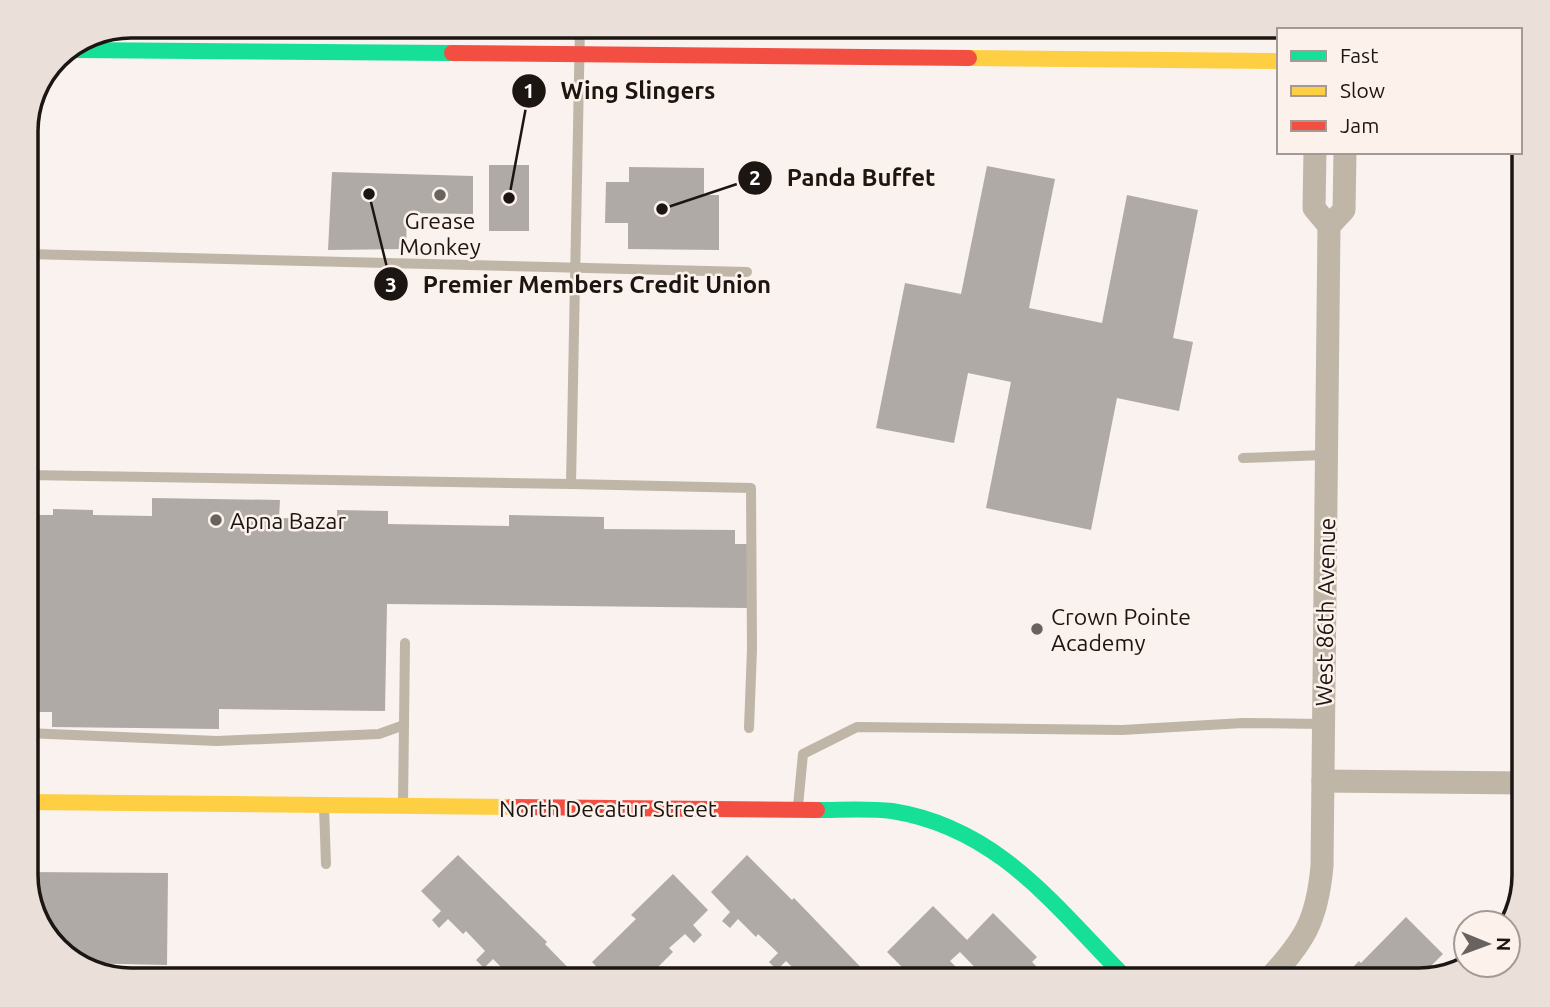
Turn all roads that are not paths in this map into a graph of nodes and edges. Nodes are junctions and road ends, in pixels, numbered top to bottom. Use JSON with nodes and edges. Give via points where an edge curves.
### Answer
{"nodes":[{"id":1,"x":580,"y":38,"type":"edge"},
{"id":2,"x":87,"y":50,"type":"edge"},
{"id":3,"x":579,"y":53,"type":"junction"},
{"id":4,"x":1277,"y":61,"type":"edge"},
{"id":5,"x":1315,"y":154,"type":"edge"},
{"id":6,"x":1345,"y":154,"type":"edge"},
{"id":7,"x":1329,"y":226,"type":"junction"},
{"id":8,"x":39,"y":254,"type":"edge"},
{"id":9,"x":575,"y":268,"type":"junction"},
{"id":10,"x":747,"y":272,"type":"dead end"},
{"id":11,"x":1326,"y":455,"type":"junction"},
{"id":12,"x":1243,"y":458,"type":"dead end"},
{"id":13,"x":39,"y":475,"type":"edge"},
{"id":14,"x":571,"y":484,"type":"junction"},
{"id":15,"x":405,"y":643,"type":"dead end"},
{"id":16,"x":1324,"y":724,"type":"junction"},
{"id":17,"x":404,"y":725,"type":"junction"},
{"id":18,"x":749,"y":728,"type":"dead end"},
{"id":19,"x":39,"y":734,"type":"edge"},
{"id":20,"x":1323,"y":781,"type":"junction"},
{"id":21,"x":1512,"y":783,"type":"edge"},
{"id":22,"x":39,"y":802,"type":"edge"},
{"id":23,"x":324,"y":806,"type":"junction"},
{"id":24,"x":402,"y":807,"type":"junction"},
{"id":25,"x":797,"y":809,"type":"junction"},
{"id":26,"x":326,"y":864,"type":"dead end"},
{"id":27,"x":1116,"y":968,"type":"edge"},
{"id":28,"x":1279,"y":968,"type":"edge"}],
"edges":[{"from":1,"to":3,"type":"lane"},
{"from":2,"to":3,"type":"main road"},
{"from":3,"to":4,"type":"main road"},
{"from":3,"to":9,"type":"lane"},
{"from":5,"to":7,"type":"street","name":"West 86th Avenue","via":[[1314,208]]},
{"from":6,"to":7,"type":"street","name":"West 86th Avenue","via":[[1344,211]]},
{"from":7,"to":11,"type":"street","name":"West 86th Avenue"},
{"from":8,"to":9,"type":"lane"},
{"from":9,"to":10,"type":"lane"},
{"from":9,"to":14,"type":"lane"},
{"from":11,"to":12,"type":"lane"},
{"from":11,"to":16,"type":"street","name":"West 86th Avenue"},
{"from":13,"to":14,"type":"lane"},
{"from":14,"to":18,"type":"lane","via":[[751,488]]},
{"from":15,"to":17,"type":"lane"},
{"from":16,"to":20,"type":"street","name":"West 86th Avenue"},
{"from":16,"to":25,"type":"lane","via":[[1122,730],[857,727],[803,754]]},
{"from":17,"to":19,"type":"lane","via":[[379,734],[217,741]]},
{"from":17,"to":24,"type":"lane"},
{"from":20,"to":21,"type":"street"},
{"from":20,"to":28,"type":"street","name":"West 86th Avenue","via":[[1317,905],[1300,944]]},
{"from":22,"to":23,"type":"main road","name":"North Decatur Street"},
{"from":23,"to":24,"type":"main road","name":"North Decatur Street"},
{"from":23,"to":26,"type":"lane"},
{"from":24,"to":25,"type":"main road","name":"North Decatur Street"},
{"from":25,"to":27,"type":"main road","name":"North Decatur Street","via":[[890,811],[966,834],[1014,867]]}]}
